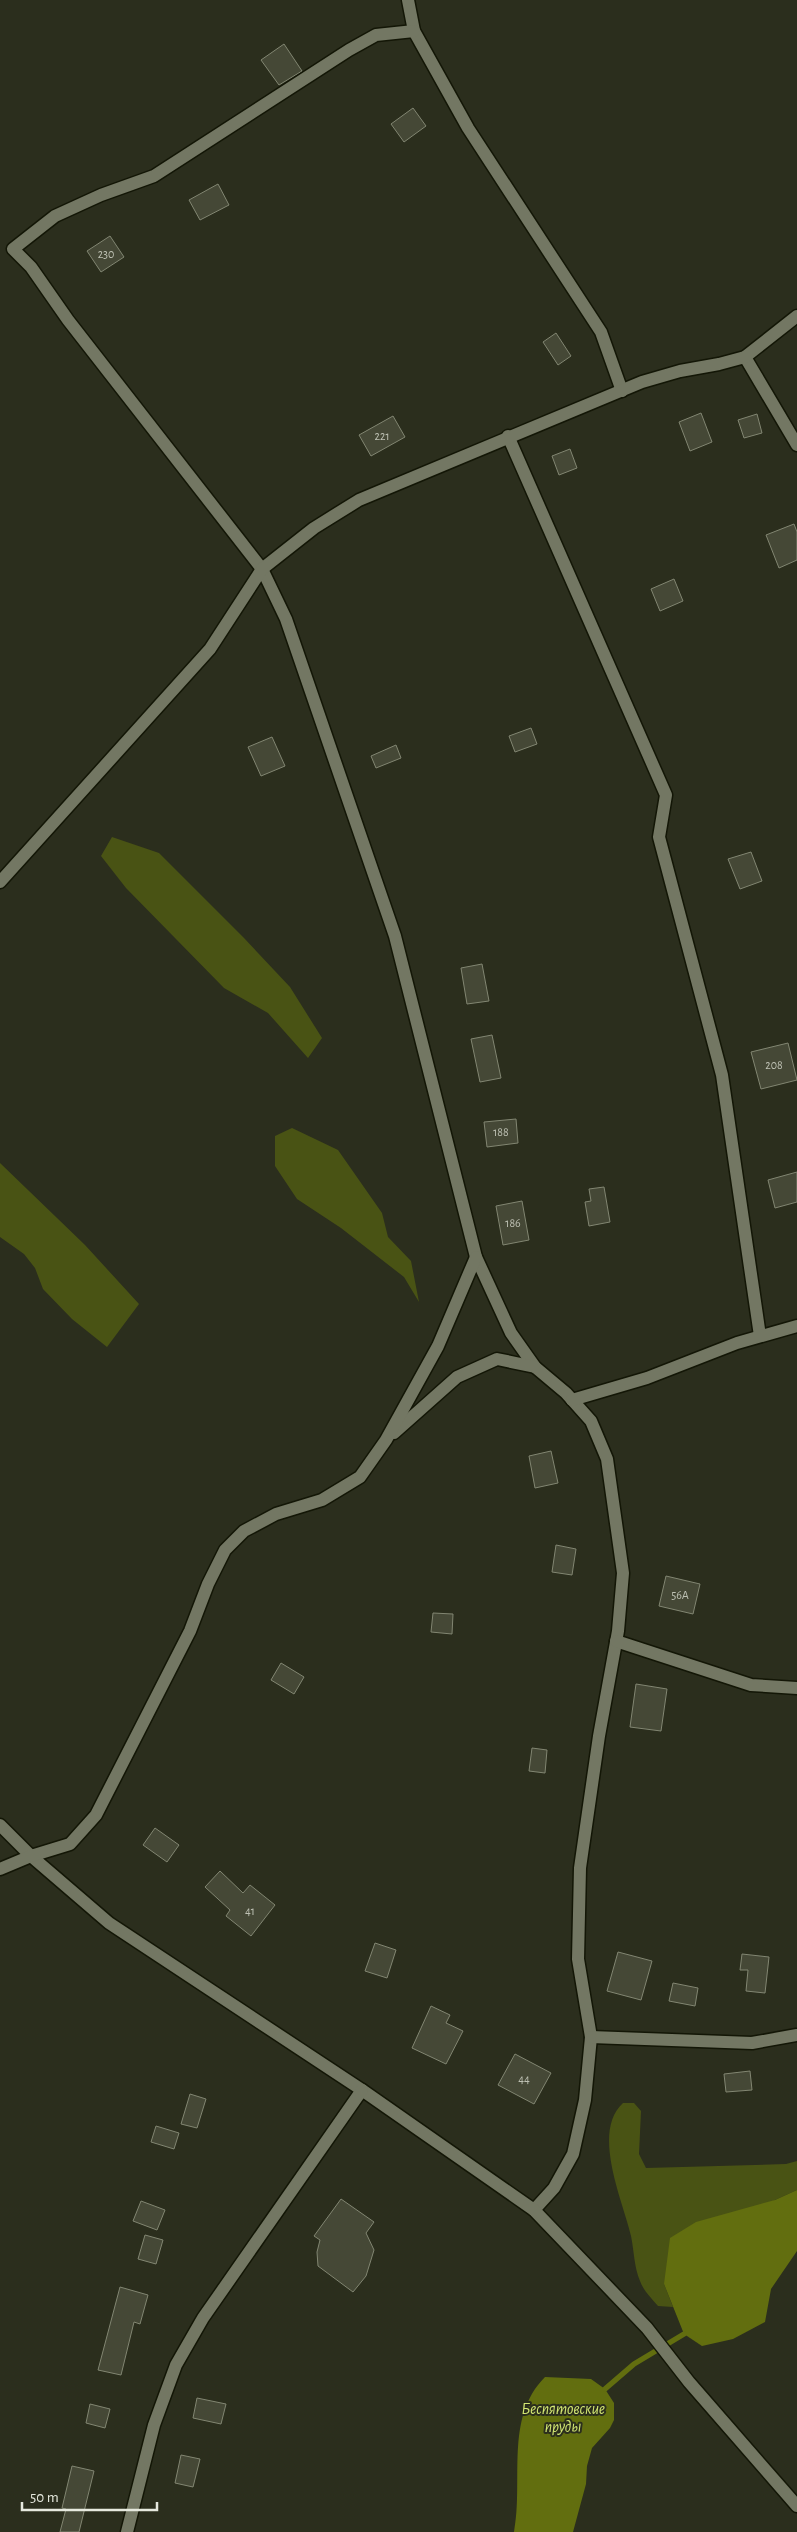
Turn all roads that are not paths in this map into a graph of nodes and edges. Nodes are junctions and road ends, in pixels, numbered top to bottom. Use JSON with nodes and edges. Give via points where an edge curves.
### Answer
{"nodes":[{"id":1,"x":408,"y":0,"type":"edge"},
{"id":2,"x":414,"y":31,"type":"junction"},
{"id":3,"x":797,"y":316,"type":"edge"},
{"id":4,"x":745,"y":357,"type":"junction"},
{"id":5,"x":622,"y":391,"type":"junction"},
{"id":6,"x":508,"y":436,"type":"junction"},
{"id":7,"x":797,"y":444,"type":"edge"},
{"id":8,"x":262,"y":569,"type":"junction"},
{"id":9,"x":0,"y":882,"type":"edge"},
{"id":10,"x":476,"y":1257,"type":"junction"},
{"id":11,"x":797,"y":1326,"type":"edge"},
{"id":12,"x":760,"y":1336,"type":"junction"},
{"id":13,"x":535,"y":1367,"type":"junction"},
{"id":14,"x":572,"y":1400,"type":"junction"},
{"id":15,"x":386,"y":1440,"type":"junction"},
{"id":16,"x":616,"y":1641,"type":"junction"},
{"id":17,"x":797,"y":1688,"type":"edge"},
{"id":18,"x":0,"y":1825,"type":"edge"},
{"id":19,"x":31,"y":1856,"type":"junction"},
{"id":20,"x":0,"y":1869,"type":"edge"},
{"id":21,"x":797,"y":2035,"type":"edge"},
{"id":22,"x":591,"y":2036,"type":"junction"},
{"id":23,"x":362,"y":2090,"type":"junction"},
{"id":24,"x":534,"y":2210,"type":"junction"},
{"id":25,"x":797,"y":2506,"type":"edge"},
{"id":26,"x":127,"y":2532,"type":"edge"}],
"edges":[{"from":1,"to":2,"type":"street"},
{"from":2,"to":5,"type":"street","via":[[468,128],[600,332]]},
{"from":2,"to":8,"type":"street","via":[[376,35],[154,176],[100,195],[55,216],[13,249],[31,267],[68,320]]},
{"from":3,"to":4,"type":"street"},
{"from":4,"to":5,"type":"street","via":[[680,370]]},
{"from":4,"to":7,"type":"street"},
{"from":5,"to":6,"type":"street"},
{"from":6,"to":8,"type":"street","via":[[359,500],[314,528]]},
{"from":6,"to":12,"type":"street","via":[[666,795],[659,836],[722,1075]]},
{"from":8,"to":9,"type":"street","via":[[210,649]]},
{"from":8,"to":10,"type":"street","via":[[286,619],[395,936]]},
{"from":10,"to":13,"type":"street","via":[[511,1334]]},
{"from":10,"to":15,"type":"street","via":[[438,1346]]},
{"from":11,"to":12,"type":"street"},
{"from":12,"to":14,"type":"street","via":[[647,1378]]},
{"from":13,"to":14,"type":"street"},
{"from":13,"to":15,"type":"street","via":[[497,1359],[457,1377]]},
{"from":14,"to":16,"type":"street","via":[[591,1421],[607,1459],[623,1573]]},
{"from":15,"to":19,"type":"street","via":[[360,1477],[322,1500],[276,1514],[244,1531],[225,1550],[190,1631],[96,1815],[70,1844]]},
{"from":16,"to":17,"type":"street","via":[[750,1685]]},
{"from":16,"to":22,"type":"street","via":[[580,1868],[578,1959]]},
{"from":18,"to":19,"type":"street"},
{"from":19,"to":20,"type":"street"},
{"from":19,"to":23,"type":"street","via":[[109,1923]]},
{"from":21,"to":22,"type":"street","via":[[752,2043]]},
{"from":22,"to":24,"type":"street","via":[[585,2100],[573,2154],[554,2188]]},
{"from":23,"to":24,"type":"street"},
{"from":23,"to":26,"type":"street","via":[[203,2318],[176,2365],[154,2425]]},
{"from":24,"to":25,"type":"street","via":[[647,2328],[689,2382]]}]}
